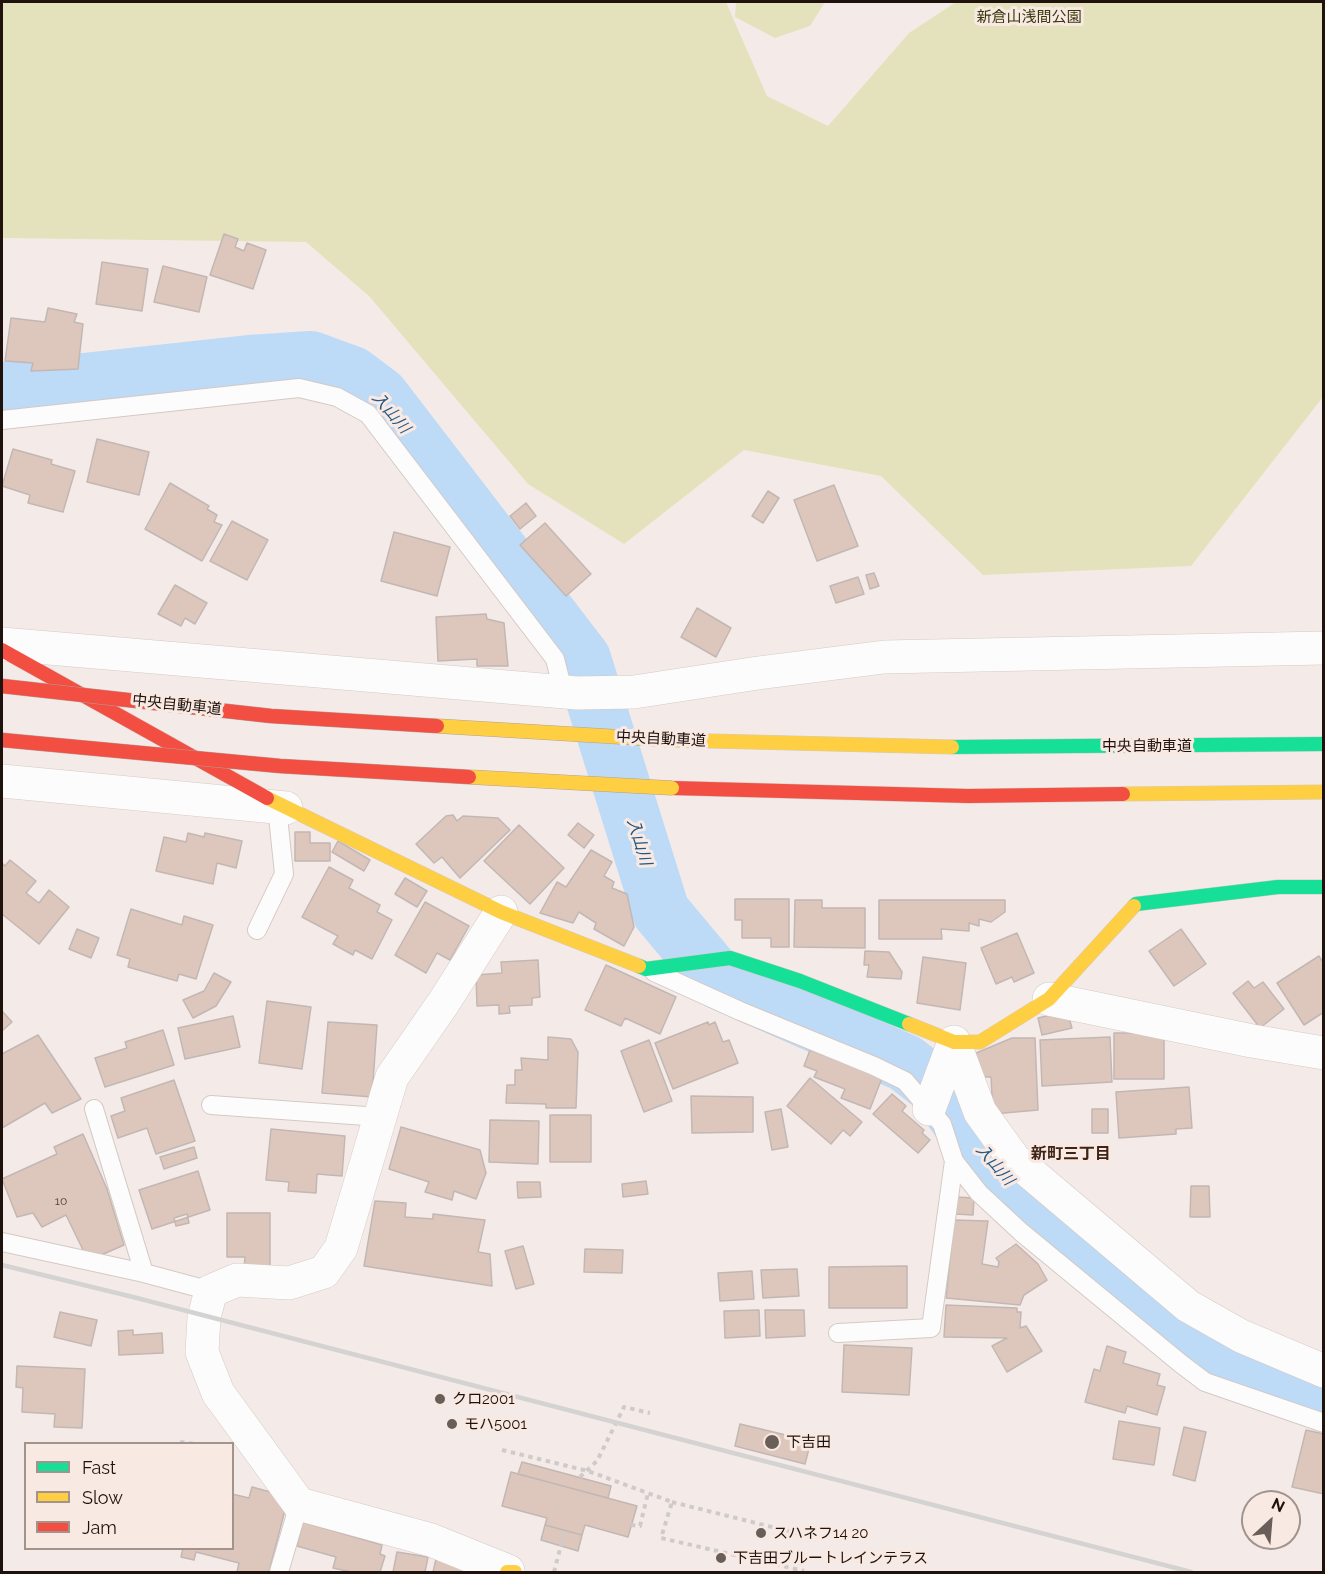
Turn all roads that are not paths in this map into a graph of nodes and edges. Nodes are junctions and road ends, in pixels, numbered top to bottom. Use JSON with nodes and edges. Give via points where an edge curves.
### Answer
{"nodes":[{"id":1,"x":2,"y":420,"type":"edge"},
{"id":2,"x":2,"y":644,"type":"edge"},
{"id":3,"x":1323,"y":648,"type":"edge"},
{"id":4,"x":2,"y":650,"type":"edge"},
{"id":5,"x":2,"y":686,"type":"edge"},
{"id":6,"x":570,"y":692,"type":"junction"},
{"id":7,"x":2,"y":740,"type":"edge"},
{"id":8,"x":1323,"y":744,"type":"edge"},
{"id":9,"x":2,"y":780,"type":"edge"},
{"id":10,"x":1323,"y":792,"type":"edge"},
{"id":11,"x":281,"y":808,"type":"junction"},
{"id":12,"x":1323,"y":887,"type":"edge"},
{"id":13,"x":501,"y":912,"type":"junction"},
{"id":14,"x":257,"y":930,"type":"dead end"},
{"id":15,"x":646,"y":969,"type":"junction"},
{"id":16,"x":1049,"y":999,"type":"junction"},
{"id":17,"x":1323,"y":1053,"type":"edge"},
{"id":18,"x":949,"y":1054,"type":"junction"},
{"id":19,"x":211,"y":1105,"type":"dead end"},
{"id":20,"x":931,"y":1106,"type":"junction"},
{"id":21,"x":94,"y":1109,"type":"dead end"},
{"id":22,"x":380,"y":1116,"type":"junction"},
{"id":23,"x":954,"y":1161,"type":"junction"},
{"id":24,"x":2,"y":1242,"type":"edge"},
{"id":25,"x":144,"y":1273,"type":"junction"},
{"id":26,"x":211,"y":1290,"type":"junction"},
{"id":27,"x":838,"y":1333,"type":"dead end"},
{"id":28,"x":1323,"y":1371,"type":"edge"},
{"id":29,"x":1323,"y":1423,"type":"edge"},
{"id":30,"x":299,"y":1504,"type":"junction"},
{"id":31,"x":279,"y":1572,"type":"edge"},
{"id":32,"x":510,"y":1572,"type":"edge"}],
"edges":[{"from":1,"to":6,"type":"lane","via":[[299,388],[338,397],[368,414],[555,659]]},
{"from":2,"to":6,"type":"street"},
{"from":3,"to":6,"type":"street","via":[[884,657],[634,693]]},
{"from":4,"to":11,"type":"main road"},
{"from":5,"to":8,"type":"main road","name":"中央自動車道","bridge":true,"via":[[271,716],[671,740],[959,747]]},
{"from":7,"to":10,"type":"main road","bridge":true,"via":[[280,766],[672,788],[968,796]]},
{"from":9,"to":11,"type":"street"},
{"from":11,"to":13,"type":"main road"},
{"from":11,"to":14,"type":"lane","via":[[284,874]]},
{"from":12,"to":16,"type":"main road","via":[[1278,887],[1136,904]]},
{"from":13,"to":15,"type":"main road"},
{"from":13,"to":22,"type":"street","via":[[392,1077]]},
{"from":15,"to":18,"type":"main road","via":[[730,958],[800,981]]},
{"from":15,"to":20,"type":"lane","via":[[874,1066],[905,1082]]},
{"from":16,"to":17,"type":"street"},
{"from":16,"to":18,"type":"main road","via":[[980,1042]]},
{"from":18,"to":20,"type":"street"},
{"from":18,"to":28,"type":"street","via":[[980,1112],[1014,1159],[1188,1306],[1241,1336]]},
{"from":19,"to":22,"type":"lane"},
{"from":20,"to":23,"type":"lane","via":[[942,1124]]},
{"from":21,"to":25,"type":"lane"},
{"from":22,"to":26,"type":"street","via":[[341,1248],[324,1272],[289,1283],[237,1280]]},
{"from":23,"to":27,"type":"lane","via":[[932,1328]]},
{"from":23,"to":29,"type":"lane","via":[[979,1193],[1021,1232],[1205,1382]]},
{"from":24,"to":25,"type":"lane"},
{"from":25,"to":26,"type":"lane"},
{"from":26,"to":30,"type":"street","via":[[204,1317],[202,1352],[218,1393]]},
{"from":30,"to":31,"type":"lane"},
{"from":30,"to":32,"type":"street","via":[[431,1540]]}]}
